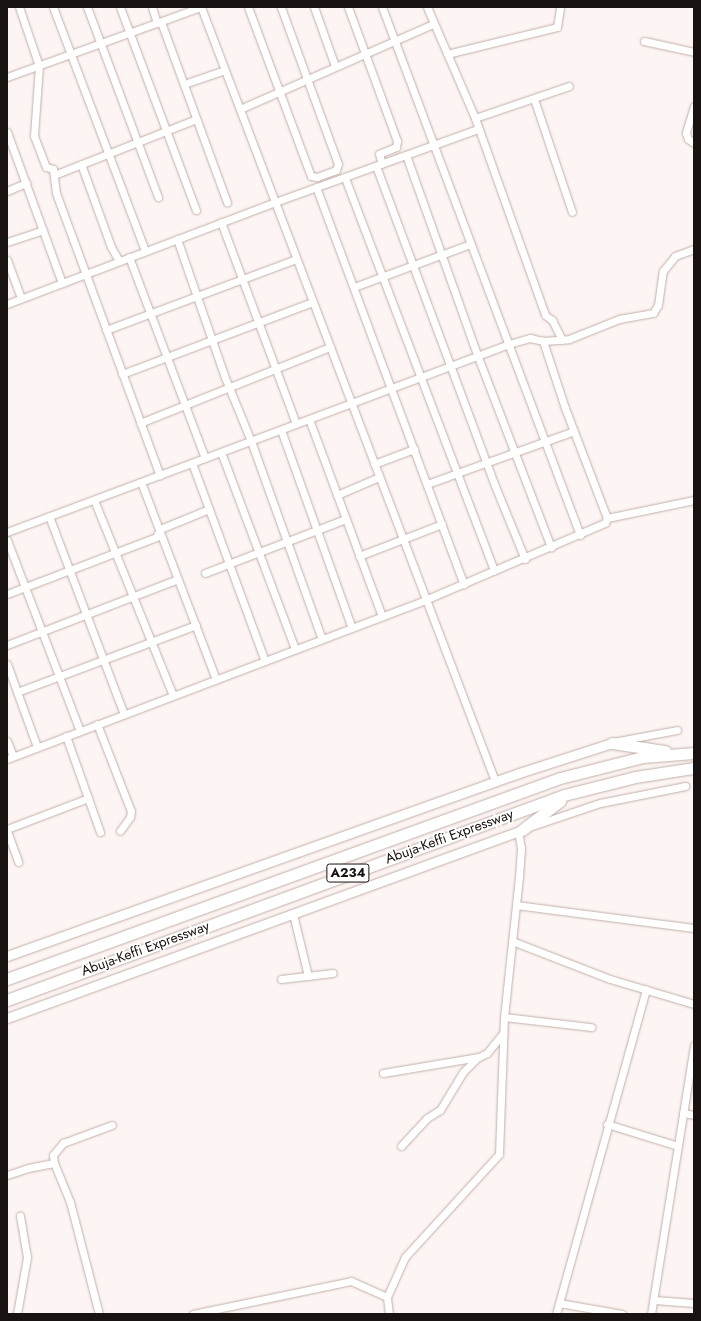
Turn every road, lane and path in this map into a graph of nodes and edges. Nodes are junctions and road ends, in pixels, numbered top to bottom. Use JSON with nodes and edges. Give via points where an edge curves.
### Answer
{"nodes":[{"id":1,"x":19,"y":7,"type":"edge"},
{"id":2,"x":53,"y":7,"type":"edge"},
{"id":3,"x":87,"y":7,"type":"edge"},
{"id":4,"x":120,"y":7,"type":"edge"},
{"id":5,"x":152,"y":7,"type":"edge"},
{"id":6,"x":201,"y":7,"type":"edge"},
{"id":7,"x":248,"y":7,"type":"edge"},
{"id":8,"x":281,"y":7,"type":"edge"},
{"id":9,"x":314,"y":7,"type":"edge"},
{"id":10,"x":348,"y":7,"type":"edge"},
{"id":11,"x":382,"y":7,"type":"edge"},
{"id":12,"x":427,"y":7,"type":"edge"},
{"id":13,"x":560,"y":7,"type":"edge"},
{"id":14,"x":159,"y":22,"type":"junction"},
{"id":15,"x":433,"y":24,"type":"junction"},
{"id":16,"x":129,"y":33,"type":"junction"},
{"id":17,"x":395,"y":40,"type":"junction"},
{"id":18,"x":644,"y":41,"type":"dead end"},
{"id":19,"x":101,"y":43,"type":"junction"},
{"id":20,"x":366,"y":52,"type":"junction"},
{"id":21,"x":694,"y":52,"type":"edge"},
{"id":22,"x":70,"y":54,"type":"junction"},
{"id":23,"x":447,"y":54,"type":"junction"},
{"id":24,"x":39,"y":66,"type":"junction"},
{"id":25,"x":335,"y":66,"type":"junction"},
{"id":26,"x":225,"y":70,"type":"junction"},
{"id":27,"x":7,"y":77,"type":"edge"},
{"id":28,"x":307,"y":79,"type":"junction"},
{"id":29,"x":184,"y":84,"type":"junction"},
{"id":30,"x":569,"y":86,"type":"dead end"},
{"id":31,"x":278,"y":92,"type":"junction"},
{"id":32,"x":534,"y":99,"type":"junction"},
{"id":33,"x":694,"y":106,"type":"edge"},
{"id":34,"x":240,"y":109,"type":"junction"},
{"id":35,"x":475,"y":118,"type":"junction"},
{"id":36,"x":196,"y":119,"type":"junction"},
{"id":37,"x":478,"y":129,"type":"junction"},
{"id":38,"x":167,"y":130,"type":"junction"},
{"id":39,"x":8,"y":136,"type":"edge"},
{"id":40,"x":137,"y":142,"type":"junction"},
{"id":41,"x":694,"y":143,"type":"edge"},
{"id":42,"x":435,"y":144,"type":"junction"},
{"id":43,"x":108,"y":152,"type":"junction"},
{"id":44,"x":406,"y":155,"type":"junction"},
{"id":45,"x":81,"y":164,"type":"junction"},
{"id":46,"x":379,"y":165,"type":"junction"},
{"id":47,"x":54,"y":175,"type":"junction"},
{"id":48,"x":345,"y":178,"type":"junction"},
{"id":49,"x":26,"y":183,"type":"junction"},
{"id":50,"x":316,"y":187,"type":"junction"},
{"id":51,"x":7,"y":190,"type":"edge"},
{"id":52,"x":158,"y":197,"type":"dead end"},
{"id":53,"x":227,"y":202,"type":"dead end"},
{"id":54,"x":275,"y":202,"type":"junction"},
{"id":55,"x":196,"y":210,"type":"dead end"},
{"id":56,"x":572,"y":212,"type":"dead end"},
{"id":57,"x":221,"y":222,"type":"junction"},
{"id":58,"x":43,"y":230,"type":"junction"},
{"id":59,"x":177,"y":239,"type":"junction"},
{"id":60,"x":7,"y":242,"type":"edge"},
{"id":61,"x":470,"y":244,"type":"junction"},
{"id":62,"x":694,"y":249,"type":"edge"},
{"id":63,"x":145,"y":251,"type":"junction"},
{"id":64,"x":442,"y":254,"type":"junction"},
{"id":65,"x":129,"y":257,"type":"junction"},
{"id":66,"x":296,"y":259,"type":"junction"},
{"id":67,"x":7,"y":260,"type":"edge"},
{"id":68,"x":119,"y":261,"type":"junction"},
{"id":69,"x":412,"y":266,"type":"junction"},
{"id":70,"x":86,"y":274,"type":"junction"},
{"id":71,"x":383,"y":277,"type":"junction"},
{"id":72,"x":241,"y":279,"type":"junction"},
{"id":73,"x":62,"y":283,"type":"junction"},
{"id":74,"x":354,"y":287,"type":"junction"},
{"id":75,"x":197,"y":294,"type":"junction"},
{"id":76,"x":21,"y":298,"type":"junction"},
{"id":77,"x":313,"y":302,"type":"junction"},
{"id":78,"x":7,"y":304,"type":"edge"},
{"id":79,"x":149,"y":312,"type":"junction"},
{"id":80,"x":257,"y":324,"type":"junction"},
{"id":81,"x":106,"y":330,"type":"junction"},
{"id":82,"x":212,"y":340,"type":"junction"},
{"id":83,"x":562,"y":340,"type":"junction"},
{"id":84,"x":544,"y":341,"type":"junction"},
{"id":85,"x":509,"y":344,"type":"junction"},
{"id":86,"x":330,"y":347,"type":"junction"},
{"id":87,"x":478,"y":357,"type":"junction"},
{"id":88,"x":167,"y":358,"type":"junction"},
{"id":89,"x":452,"y":366,"type":"junction"},
{"id":90,"x":275,"y":369,"type":"junction"},
{"id":91,"x":122,"y":374,"type":"junction"},
{"id":92,"x":420,"y":378,"type":"junction"},
{"id":93,"x":229,"y":387,"type":"junction"},
{"id":94,"x":392,"y":389,"type":"junction"},
{"id":95,"x":352,"y":403,"type":"junction"},
{"id":96,"x":184,"y":404,"type":"junction"},
{"id":97,"x":309,"y":419,"type":"junction"},
{"id":98,"x":140,"y":422,"type":"junction"},
{"id":99,"x":296,"y":424,"type":"junction"},
{"id":100,"x":281,"y":430,"type":"junction"},
{"id":101,"x":574,"y":431,"type":"junction"},
{"id":102,"x":251,"y":441,"type":"junction"},
{"id":103,"x":546,"y":441,"type":"junction"},
{"id":104,"x":414,"y":449,"type":"junction"},
{"id":105,"x":221,"y":452,"type":"junction"},
{"id":106,"x":515,"y":452,"type":"junction"},
{"id":107,"x":204,"y":458,"type":"junction"},
{"id":108,"x":192,"y":463,"type":"junction"},
{"id":109,"x":486,"y":463,"type":"junction"},
{"id":110,"x":374,"y":464,"type":"junction"},
{"id":111,"x":456,"y":473,"type":"junction"},
{"id":112,"x":160,"y":475,"type":"junction"},
{"id":113,"x":379,"y":477,"type":"junction"},
{"id":114,"x":141,"y":482,"type":"junction"},
{"id":115,"x":427,"y":484,"type":"junction"},
{"id":116,"x":337,"y":495,"type":"junction"},
{"id":117,"x":94,"y":500,"type":"junction"},
{"id":118,"x":694,"y":500,"type":"edge"},
{"id":119,"x":209,"y":509,"type":"junction"},
{"id":120,"x":49,"y":516,"type":"junction"},
{"id":121,"x":607,"y":518,"type":"junction"},
{"id":122,"x":346,"y":519,"type":"junction"},
{"id":123,"x":442,"y":524,"type":"junction"},
{"id":124,"x":160,"y":529,"type":"junction"},
{"id":125,"x":317,"y":530,"type":"junction"},
{"id":126,"x":7,"y":532,"type":"edge"},
{"id":127,"x":580,"y":534,"type":"junction"},
{"id":128,"x":402,"y":539,"type":"junction"},
{"id":129,"x":7,"y":540,"type":"edge"},
{"id":130,"x":287,"y":541,"type":"junction"},
{"id":131,"x":551,"y":547,"type":"junction"},
{"id":132,"x":258,"y":552,"type":"junction"},
{"id":133,"x":115,"y":553,"type":"junction"},
{"id":134,"x":359,"y":556,"type":"junction"},
{"id":135,"x":525,"y":559,"type":"junction"},
{"id":136,"x":229,"y":563,"type":"junction"},
{"id":137,"x":70,"y":571,"type":"junction"},
{"id":138,"x":494,"y":571,"type":"junction"},
{"id":139,"x":205,"y":573,"type":"dead end"},
{"id":140,"x":178,"y":579,"type":"junction"},
{"id":141,"x":464,"y":584,"type":"junction"},
{"id":142,"x":25,"y":588,"type":"junction"},
{"id":143,"x":7,"y":594,"type":"edge"},
{"id":144,"x":132,"y":596,"type":"junction"},
{"id":145,"x":425,"y":600,"type":"junction"},
{"id":146,"x":87,"y":614,"type":"junction"},
{"id":147,"x":382,"y":616,"type":"junction"},
{"id":148,"x":196,"y":625,"type":"junction"},
{"id":149,"x":352,"y":628,"type":"junction"},
{"id":150,"x":42,"y":632,"type":"junction"},
{"id":151,"x":322,"y":639,"type":"junction"},
{"id":152,"x":150,"y":641,"type":"junction"},
{"id":153,"x":7,"y":645,"type":"edge"},
{"id":154,"x":295,"y":649,"type":"junction"},
{"id":155,"x":104,"y":659,"type":"junction"},
{"id":156,"x":265,"y":660,"type":"junction"},
{"id":157,"x":7,"y":664,"type":"edge"},
{"id":158,"x":59,"y":677,"type":"junction"},
{"id":159,"x":216,"y":679,"type":"junction"},
{"id":160,"x":17,"y":692,"type":"junction"},
{"id":161,"x":173,"y":696,"type":"junction"},
{"id":162,"x":124,"y":714,"type":"junction"},
{"id":163,"x":97,"y":724,"type":"junction"},
{"id":164,"x":677,"y":730,"type":"dead end"},
{"id":165,"x":80,"y":731,"type":"junction"},
{"id":166,"x":66,"y":736,"type":"junction"},
{"id":167,"x":7,"y":741,"type":"edge"},
{"id":168,"x":612,"y":743,"type":"junction"},
{"id":169,"x":37,"y":747,"type":"junction"},
{"id":170,"x":694,"y":753,"type":"edge"},
{"id":171,"x":678,"y":754,"type":"junction"},
{"id":172,"x":10,"y":757,"type":"edge"},
{"id":173,"x":694,"y":768,"type":"edge"},
{"id":174,"x":495,"y":781,"type":"junction"},
{"id":175,"x":685,"y":786,"type":"dead end"},
{"id":176,"x":574,"y":792,"type":"junction"},
{"id":177,"x":88,"y":798,"type":"junction"},
{"id":178,"x":7,"y":830,"type":"edge"},
{"id":179,"x":520,"y":830,"type":"junction"},
{"id":180,"x":120,"y":831,"type":"dead end"},
{"id":181,"x":100,"y":832,"type":"dead end"},
{"id":182,"x":18,"y":862,"type":"dead end"},
{"id":183,"x":516,"y":905,"type":"junction"},
{"id":184,"x":293,"y":914,"type":"junction"},
{"id":185,"x":694,"y":928,"type":"edge"},
{"id":186,"x":512,"y":941,"type":"junction"},
{"id":187,"x":7,"y":956,"type":"edge"},
{"id":188,"x":333,"y":973,"type":"dead end"},
{"id":189,"x":308,"y":976,"type":"junction"},
{"id":190,"x":7,"y":979,"type":"edge"},
{"id":191,"x":281,"y":979,"type":"dead end"},
{"id":192,"x":646,"y":990,"type":"junction"},
{"id":193,"x":7,"y":1000,"type":"edge"},
{"id":194,"x":694,"y":1004,"type":"edge"},
{"id":195,"x":504,"y":1017,"type":"junction"},
{"id":196,"x":7,"y":1018,"type":"edge"},
{"id":197,"x":592,"y":1026,"type":"dead end"},
{"id":198,"x":503,"y":1032,"type":"junction"},
{"id":199,"x":694,"y":1045,"type":"edge"},
{"id":200,"x":479,"y":1057,"type":"junction"},
{"id":201,"x":383,"y":1073,"type":"dead end"},
{"id":202,"x":683,"y":1112,"type":"junction"},
{"id":203,"x":694,"y":1115,"type":"edge"},
{"id":204,"x":607,"y":1124,"type":"junction"},
{"id":205,"x":112,"y":1125,"type":"dead end"},
{"id":206,"x":401,"y":1146,"type":"dead end"},
{"id":207,"x":678,"y":1146,"type":"junction"},
{"id":208,"x":54,"y":1163,"type":"junction"},
{"id":209,"x":7,"y":1175,"type":"edge"},
{"id":210,"x":20,"y":1216,"type":"dead end"},
{"id":211,"x":387,"y":1297,"type":"junction"},
{"id":212,"x":654,"y":1300,"type":"junction"},
{"id":213,"x":558,"y":1303,"type":"junction"},
{"id":214,"x":694,"y":1303,"type":"edge"},
{"id":215,"x":17,"y":1314,"type":"edge"},
{"id":216,"x":99,"y":1314,"type":"edge"},
{"id":217,"x":193,"y":1314,"type":"edge"},
{"id":218,"x":390,"y":1314,"type":"edge"},
{"id":219,"x":556,"y":1314,"type":"edge"},
{"id":220,"x":622,"y":1314,"type":"edge"},
{"id":221,"x":651,"y":1314,"type":"edge"}],
"edges":[{"from":1,"to":24,"type":"street"},
{"from":2,"to":22,"type":"street"},
{"from":3,"to":19,"type":"street"},
{"from":4,"to":16,"type":"street"},
{"from":5,"to":14,"type":"street"},
{"from":6,"to":14,"type":"street"},
{"from":6,"to":26,"type":"street"},
{"from":7,"to":31,"type":"street"},
{"from":8,"to":28,"type":"street"},
{"from":9,"to":25,"type":"street"},
{"from":10,"to":20,"type":"street"},
{"from":11,"to":17,"type":"street"},
{"from":12,"to":15,"type":"street"},
{"from":13,"to":23,"type":"street","via":[[557,27]]},
{"from":14,"to":16,"type":"street"},
{"from":14,"to":29,"type":"street"},
{"from":15,"to":17,"type":"street"},
{"from":15,"to":23,"type":"street"},
{"from":16,"to":19,"type":"street"},
{"from":16,"to":38,"type":"street"},
{"from":17,"to":20,"type":"street"},
{"from":17,"to":42,"type":"street"},
{"from":18,"to":21,"type":"street"},
{"from":19,"to":22,"type":"street"},
{"from":19,"to":40,"type":"street"},
{"from":20,"to":25,"type":"street"},
{"from":20,"to":46,"type":"street","via":[[397,141],[396,147],[379,154]]},
{"from":22,"to":24,"type":"street"},
{"from":22,"to":43,"type":"street"},
{"from":23,"to":35,"type":"street"},
{"from":24,"to":27,"type":"street"},
{"from":24,"to":47,"type":"street","via":[[34,136],[46,167],[53,169]]},
{"from":25,"to":28,"type":"street"},
{"from":26,"to":29,"type":"street"},
{"from":26,"to":34,"type":"street"},
{"from":28,"to":31,"type":"street"},
{"from":28,"to":31,"type":"street","via":[[338,164],[336,170],[317,177],[311,176]]},
{"from":29,"to":36,"type":"street"},
{"from":30,"to":32,"type":"street"},
{"from":31,"to":34,"type":"street"},
{"from":32,"to":35,"type":"street"},
{"from":32,"to":56,"type":"street"},
{"from":33,"to":41,"type":"street","via":[[686,133]]},
{"from":34,"to":54,"type":"street"},
{"from":35,"to":37,"type":"street"},
{"from":36,"to":38,"type":"street"},
{"from":36,"to":53,"type":"street"},
{"from":37,"to":42,"type":"street"},
{"from":37,"to":83,"type":"street","via":[[545,315],[552,320]]},
{"from":38,"to":40,"type":"street"},
{"from":38,"to":55,"type":"street"},
{"from":39,"to":49,"type":"street"},
{"from":40,"to":43,"type":"street"},
{"from":40,"to":52,"type":"street"},
{"from":42,"to":44,"type":"street"},
{"from":42,"to":61,"type":"street"},
{"from":43,"to":45,"type":"street"},
{"from":43,"to":63,"type":"street"},
{"from":44,"to":46,"type":"street"},
{"from":44,"to":64,"type":"street"},
{"from":45,"to":47,"type":"street"},
{"from":45,"to":68,"type":"street","via":[[111,247]]},
{"from":46,"to":48,"type":"street"},
{"from":46,"to":69,"type":"street"},
{"from":47,"to":70,"type":"street","via":[[56,193]]},
{"from":48,"to":50,"type":"street"},
{"from":48,"to":71,"type":"street"},
{"from":49,"to":51,"type":"street"},
{"from":49,"to":58,"type":"street"},
{"from":50,"to":54,"type":"street"},
{"from":50,"to":74,"type":"street"},
{"from":54,"to":57,"type":"street"},
{"from":54,"to":66,"type":"street"},
{"from":57,"to":59,"type":"street"},
{"from":57,"to":72,"type":"street"},
{"from":58,"to":60,"type":"street"},
{"from":58,"to":73,"type":"street"},
{"from":59,"to":63,"type":"street"},
{"from":59,"to":75,"type":"street"},
{"from":61,"to":64,"type":"street"},
{"from":61,"to":85,"type":"street"},
{"from":62,"to":83,"type":"street","via":[[675,256],[663,271],[658,305],[653,313],[620,319]]},
{"from":63,"to":65,"type":"street"},
{"from":64,"to":69,"type":"street"},
{"from":64,"to":87,"type":"street"},
{"from":65,"to":68,"type":"street"},
{"from":65,"to":79,"type":"street"},
{"from":66,"to":72,"type":"street"},
{"from":66,"to":77,"type":"street"},
{"from":67,"to":76,"type":"street"},
{"from":68,"to":70,"type":"street"},
{"from":69,"to":71,"type":"street"},
{"from":69,"to":89,"type":"street"},
{"from":70,"to":73,"type":"street"},
{"from":70,"to":81,"type":"street"},
{"from":71,"to":74,"type":"street"},
{"from":71,"to":92,"type":"street"},
{"from":72,"to":75,"type":"street"},
{"from":72,"to":80,"type":"street"},
{"from":73,"to":76,"type":"street"},
{"from":74,"to":94,"type":"street"},
{"from":75,"to":79,"type":"street"},
{"from":75,"to":82,"type":"street"},
{"from":76,"to":78,"type":"street"},
{"from":77,"to":80,"type":"street"},
{"from":77,"to":86,"type":"street"},
{"from":79,"to":81,"type":"street"},
{"from":79,"to":88,"type":"street"},
{"from":80,"to":82,"type":"street"},
{"from":80,"to":90,"type":"street"},
{"from":81,"to":91,"type":"street"},
{"from":82,"to":88,"type":"street"},
{"from":82,"to":93,"type":"street"},
{"from":83,"to":84,"type":"street"},
{"from":84,"to":85,"type":"street","via":[[530,338]]},
{"from":84,"to":101,"type":"street"},
{"from":85,"to":87,"type":"street"},
{"from":85,"to":103,"type":"street"},
{"from":86,"to":90,"type":"street"},
{"from":86,"to":95,"type":"street"},
{"from":87,"to":89,"type":"street"},
{"from":87,"to":106,"type":"street"},
{"from":88,"to":91,"type":"street"},
{"from":88,"to":96,"type":"street"},
{"from":89,"to":92,"type":"street"},
{"from":89,"to":109,"type":"street"},
{"from":90,"to":93,"type":"street"},
{"from":90,"to":99,"type":"street"},
{"from":91,"to":98,"type":"street"},
{"from":92,"to":94,"type":"street"},
{"from":92,"to":111,"type":"street"},
{"from":93,"to":96,"type":"street"},
{"from":93,"to":102,"type":"street"},
{"from":94,"to":95,"type":"street"},
{"from":94,"to":104,"type":"street"},
{"from":95,"to":97,"type":"street"},
{"from":95,"to":110,"type":"street"},
{"from":96,"to":98,"type":"street"},
{"from":96,"to":107,"type":"street"},
{"from":97,"to":99,"type":"street"},
{"from":97,"to":116,"type":"street"},
{"from":98,"to":112,"type":"street"},
{"from":99,"to":100,"type":"street"},
{"from":100,"to":102,"type":"street"},
{"from":100,"to":125,"type":"street"},
{"from":101,"to":103,"type":"street"},
{"from":101,"to":121,"type":"street"},
{"from":102,"to":105,"type":"street"},
{"from":102,"to":130,"type":"street"},
{"from":103,"to":106,"type":"street"},
{"from":103,"to":127,"type":"street"},
{"from":104,"to":110,"type":"street"},
{"from":104,"to":115,"type":"street"},
{"from":105,"to":107,"type":"street"},
{"from":105,"to":132,"type":"street"},
{"from":106,"to":109,"type":"street"},
{"from":106,"to":131,"type":"street"},
{"from":107,"to":108,"type":"street"},
{"from":108,"to":112,"type":"street"},
{"from":108,"to":119,"type":"street"},
{"from":109,"to":111,"type":"street"},
{"from":109,"to":135,"type":"street"},
{"from":110,"to":113,"type":"street"},
{"from":111,"to":115,"type":"street"},
{"from":111,"to":138,"type":"street"},
{"from":112,"to":114,"type":"street"},
{"from":113,"to":116,"type":"street"},
{"from":113,"to":128,"type":"street"},
{"from":114,"to":117,"type":"street"},
{"from":114,"to":124,"type":"street"},
{"from":115,"to":123,"type":"street"},
{"from":116,"to":122,"type":"street"},
{"from":117,"to":120,"type":"street"},
{"from":117,"to":133,"type":"street"},
{"from":118,"to":121,"type":"street"},
{"from":119,"to":124,"type":"street"},
{"from":119,"to":136,"type":"street"},
{"from":120,"to":126,"type":"street"},
{"from":120,"to":137,"type":"street"},
{"from":121,"to":127,"type":"street","via":[[605,522]]},
{"from":122,"to":125,"type":"street"},
{"from":122,"to":134,"type":"street"},
{"from":123,"to":128,"type":"street"},
{"from":123,"to":141,"type":"street"},
{"from":124,"to":133,"type":"street","via":[[156,537]]},
{"from":124,"to":140,"type":"street"},
{"from":125,"to":130,"type":"street"},
{"from":125,"to":149,"type":"street"},
{"from":127,"to":131,"type":"street"},
{"from":128,"to":134,"type":"street"},
{"from":128,"to":145,"type":"street"},
{"from":129,"to":142,"type":"street"},
{"from":130,"to":132,"type":"street"},
{"from":130,"to":151,"type":"street"},
{"from":131,"to":135,"type":"street"},
{"from":132,"to":136,"type":"street"},
{"from":132,"to":154,"type":"street"},
{"from":133,"to":137,"type":"street"},
{"from":133,"to":144,"type":"street"},
{"from":134,"to":147,"type":"street"},
{"from":135,"to":138,"type":"street"},
{"from":136,"to":139,"type":"street"},
{"from":136,"to":156,"type":"street"},
{"from":137,"to":142,"type":"street"},
{"from":137,"to":146,"type":"street"},
{"from":138,"to":141,"type":"street"},
{"from":140,"to":144,"type":"street"},
{"from":140,"to":148,"type":"street"},
{"from":141,"to":145,"type":"street"},
{"from":142,"to":143,"type":"street"},
{"from":142,"to":150,"type":"street"},
{"from":144,"to":146,"type":"street"},
{"from":144,"to":152,"type":"street"},
{"from":145,"to":147,"type":"street"},
{"from":145,"to":174,"type":"street"},
{"from":146,"to":150,"type":"street"},
{"from":146,"to":155,"type":"street"},
{"from":147,"to":149,"type":"street"},
{"from":148,"to":152,"type":"street"},
{"from":148,"to":159,"type":"street"},
{"from":149,"to":151,"type":"street"},
{"from":150,"to":153,"type":"street"},
{"from":150,"to":158,"type":"street"},
{"from":151,"to":154,"type":"street"},
{"from":152,"to":155,"type":"street"},
{"from":152,"to":161,"type":"street"},
{"from":154,"to":156,"type":"street"},
{"from":155,"to":158,"type":"street"},
{"from":155,"to":162,"type":"street"},
{"from":156,"to":159,"type":"street"},
{"from":157,"to":160,"type":"street"},
{"from":158,"to":160,"type":"street"},
{"from":158,"to":165,"type":"street"},
{"from":159,"to":161,"type":"street"},
{"from":160,"to":169,"type":"street"},
{"from":161,"to":162,"type":"street"},
{"from":162,"to":163,"type":"street"},
{"from":163,"to":165,"type":"street"},
{"from":163,"to":180,"type":"street","via":[[131,810],[131,815]]},
{"from":164,"to":168,"type":"street"},
{"from":165,"to":166,"type":"street"},
{"from":166,"to":169,"type":"street"},
{"from":166,"to":177,"type":"street"},
{"from":167,"to":172,"type":"street"},
{"from":168,"to":171,"type":"highway"},
{"from":168,"to":174,"type":"main road"},
{"from":169,"to":172,"type":"street"},
{"from":170,"to":171,"type":"highway","name":"Abuja-Keffi Expressway","number":"A234"},
{"from":171,"to":190,"type":"highway","name":"Abuja-Keffi Expressway","number":"A234","via":[[614,763],[560,778]]},
{"from":173,"to":176,"type":"highway","name":"Abuja-Keffi Expressway","number":"A234","via":[[635,777]]},
{"from":174,"to":187,"type":"main road"},
{"from":175,"to":179,"type":"street","via":[[600,803]]},
{"from":176,"to":179,"type":"highway"},
{"from":176,"to":193,"type":"highway","name":"Abuja-Keffi Expressway","number":"A234"},
{"from":177,"to":178,"type":"street"},
{"from":177,"to":181,"type":"street"},
{"from":178,"to":182,"type":"street"},
{"from":179,"to":183,"type":"street"},
{"from":179,"to":184,"type":"main road","name":"Abuja-Keffi Expressway"},
{"from":183,"to":185,"type":"street"},
{"from":183,"to":186,"type":"street"},
{"from":184,"to":189,"type":"street"},
{"from":184,"to":196,"type":"main road","name":"Abuja-Keffi Expressway"},
{"from":186,"to":192,"type":"street","via":[[580,968]]},
{"from":186,"to":195,"type":"street"},
{"from":188,"to":189,"type":"street"},
{"from":189,"to":191,"type":"street"},
{"from":192,"to":194,"type":"street"},
{"from":192,"to":204,"type":"street"},
{"from":195,"to":197,"type":"street"},
{"from":195,"to":198,"type":"street"},
{"from":198,"to":200,"type":"street","via":[[487,1053]]},
{"from":198,"to":211,"type":"street","via":[[499,1154],[417,1241],[405,1257]]},
{"from":199,"to":202,"type":"street"},
{"from":200,"to":201,"type":"street"},
{"from":200,"to":206,"type":"street","via":[[469,1064],[440,1110],[427,1118]]},
{"from":202,"to":203,"type":"street"},
{"from":202,"to":207,"type":"street"},
{"from":204,"to":207,"type":"street"},
{"from":204,"to":213,"type":"street"},
{"from":205,"to":208,"type":"street","via":[[63,1143],[53,1155]]},
{"from":207,"to":212,"type":"street"},
{"from":208,"to":209,"type":"street"},
{"from":208,"to":216,"type":"street","via":[[70,1202]]},
{"from":210,"to":215,"type":"street","via":[[27,1257]]},
{"from":211,"to":217,"type":"street","via":[[352,1281]]},
{"from":211,"to":218,"type":"street"},
{"from":212,"to":214,"type":"street"},
{"from":212,"to":221,"type":"street"},
{"from":213,"to":219,"type":"street"},
{"from":213,"to":220,"type":"street"}]}
